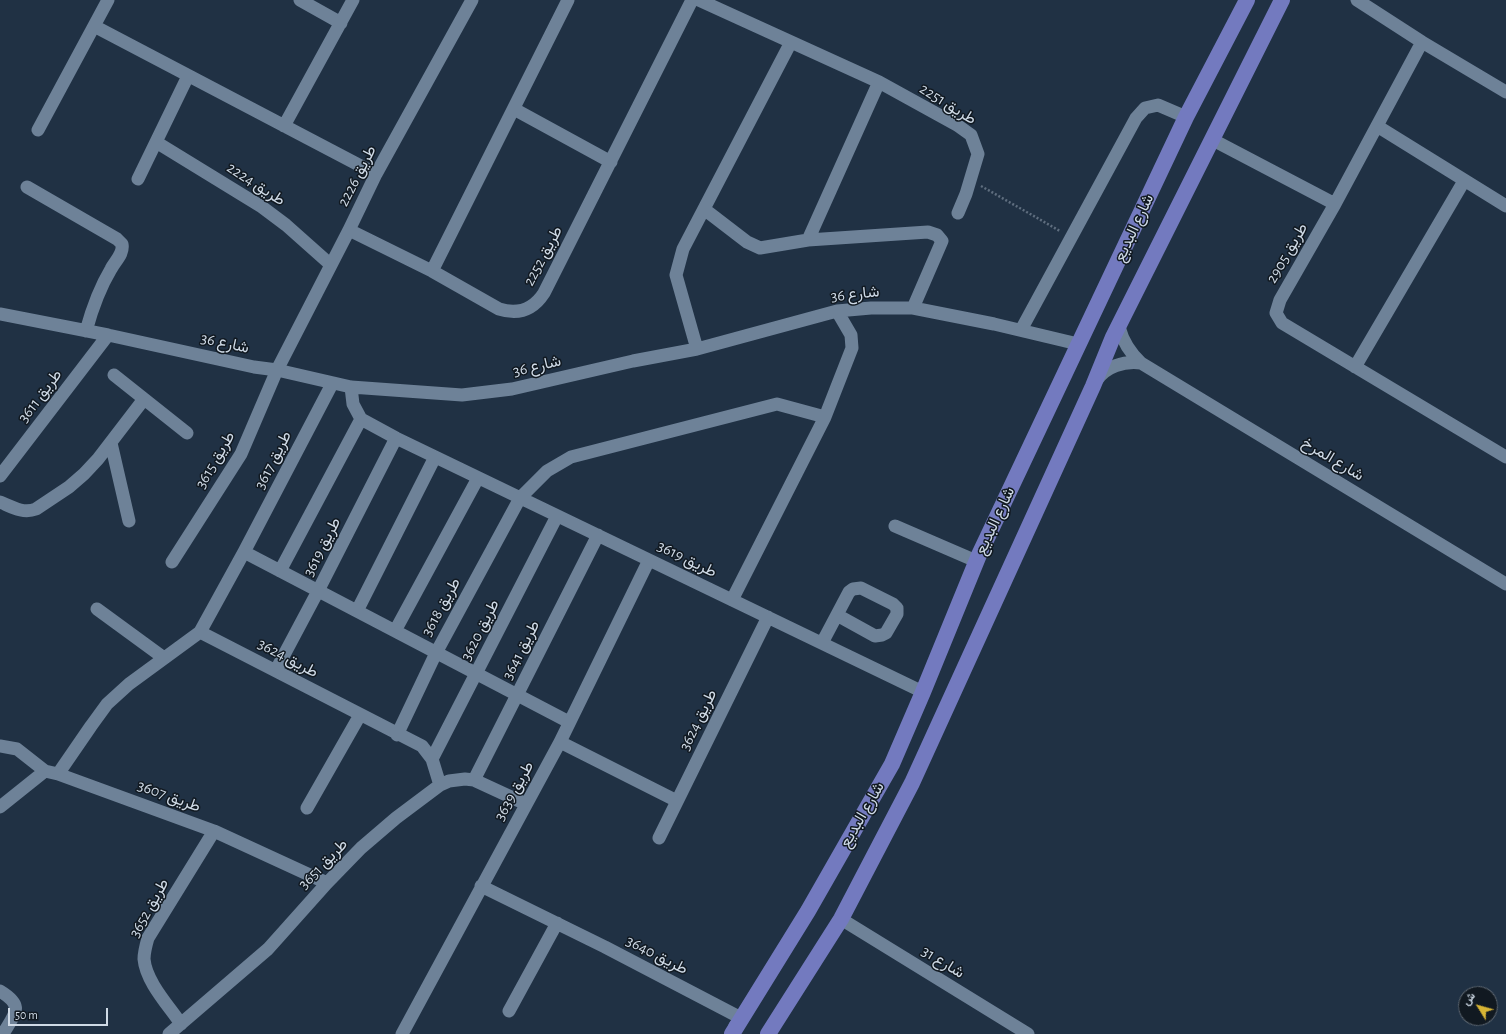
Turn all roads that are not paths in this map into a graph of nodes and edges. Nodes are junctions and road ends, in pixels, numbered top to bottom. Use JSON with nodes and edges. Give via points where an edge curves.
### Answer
{"nodes":[{"id":1,"x":108,"y":0,"type":"edge"},
{"id":2,"x":300,"y":0,"type":"edge"},
{"id":3,"x":353,"y":0,"type":"edge"},
{"id":4,"x":472,"y":0,"type":"edge"},
{"id":5,"x":568,"y":0,"type":"edge"},
{"id":6,"x":692,"y":0,"type":"edge"},
{"id":7,"x":699,"y":0,"type":"edge"},
{"id":8,"x":1247,"y":0,"type":"edge"},
{"id":9,"x":1282,"y":0,"type":"edge"},
{"id":10,"x":1357,"y":0,"type":"edge"},
{"id":11,"x":341,"y":23,"type":"junction"},
{"id":12,"x":94,"y":26,"type":"junction"},
{"id":13,"x":791,"y":42,"type":"junction"},
{"id":14,"x":1422,"y":42,"type":"junction"},
{"id":15,"x":188,"y":76,"type":"junction"},
{"id":16,"x":879,"y":82,"type":"junction"},
{"id":17,"x":1506,"y":92,"type":"edge"},
{"id":18,"x":514,"y":109,"type":"junction"},
{"id":19,"x":1186,"y":117,"type":"junction"},
{"id":20,"x":284,"y":126,"type":"junction"},
{"id":21,"x":1377,"y":126,"type":"junction"},
{"id":22,"x":38,"y":130,"type":"dead end"},
{"id":23,"x":1213,"y":140,"type":"junction"},
{"id":24,"x":156,"y":142,"type":"junction"},
{"id":25,"x":611,"y":162,"type":"junction"},
{"id":26,"x":376,"y":174,"type":"junction"},
{"id":27,"x":138,"y":179,"type":"dead end"},
{"id":28,"x":1464,"y":180,"type":"junction"},
{"id":29,"x":27,"y":187,"type":"dead end"},
{"id":30,"x":1335,"y":204,"type":"junction"},
{"id":31,"x":1506,"y":206,"type":"edge"},
{"id":32,"x":704,"y":209,"type":"junction"},
{"id":33,"x":958,"y":213,"type":"dead end"},
{"id":34,"x":349,"y":230,"type":"junction"},
{"id":35,"x":808,"y":240,"type":"junction"},
{"id":36,"x":331,"y":265,"type":"junction"},
{"id":37,"x":432,"y":271,"type":"junction"},
{"id":38,"x":913,"y":308,"type":"junction"},
{"id":39,"x":838,"y":311,"type":"junction"},
{"id":40,"x":1,"y":316,"type":"edge"},
{"id":41,"x":1119,"y":327,"type":"junction"},
{"id":42,"x":1021,"y":330,"type":"junction"},
{"id":43,"x":86,"y":331,"type":"junction"},
{"id":44,"x":108,"y":335,"type":"junction"},
{"id":45,"x":1078,"y":344,"type":"junction"},
{"id":46,"x":697,"y":349,"type":"junction"},
{"id":47,"x":1142,"y":363,"type":"junction"},
{"id":48,"x":1355,"y":367,"type":"junction"},
{"id":49,"x":277,"y":370,"type":"junction"},
{"id":50,"x":114,"y":375,"type":"dead end"},
{"id":51,"x":332,"y":384,"type":"junction"},
{"id":52,"x":1093,"y":386,"type":"junction"},
{"id":53,"x":351,"y":388,"type":"junction"},
{"id":54,"x":144,"y":399,"type":"junction"},
{"id":55,"x":825,"y":416,"type":"junction"},
{"id":56,"x":361,"y":419,"type":"junction"},
{"id":57,"x":187,"y":433,"type":"dead end"},
{"id":58,"x":396,"y":438,"type":"junction"},
{"id":59,"x":111,"y":443,"type":"junction"},
{"id":60,"x":435,"y":457,"type":"junction"},
{"id":61,"x":1506,"y":457,"type":"edge"},
{"id":62,"x":0,"y":476,"type":"edge"},
{"id":63,"x":478,"y":478,"type":"junction"},
{"id":64,"x":520,"y":498,"type":"junction"},
{"id":65,"x":0,"y":502,"type":"edge"},
{"id":66,"x":558,"y":516,"type":"junction"},
{"id":67,"x":129,"y":521,"type":"dead end"},
{"id":68,"x":895,"y":526,"type":"dead end"},
{"id":69,"x":598,"y":535,"type":"junction"},
{"id":70,"x":244,"y":552,"type":"junction"},
{"id":71,"x":649,"y":560,"type":"junction"},
{"id":72,"x":976,"y":561,"type":"junction"},
{"id":73,"x":172,"y":562,"type":"dead end"},
{"id":74,"x":280,"y":571,"type":"junction"},
{"id":75,"x":1506,"y":584,"type":"edge"},
{"id":76,"x":318,"y":591,"type":"junction"},
{"id":77,"x":732,"y":600,"type":"junction"},
{"id":78,"x":97,"y":609,"type":"dead end"},
{"id":79,"x":356,"y":611,"type":"junction"},
{"id":80,"x":837,"y":615,"type":"junction"},
{"id":81,"x":768,"y":617,"type":"junction"},
{"id":82,"x":395,"y":631,"type":"junction"},
{"id":83,"x":200,"y":632,"type":"junction"},
{"id":84,"x":822,"y":643,"type":"junction"},
{"id":85,"x":436,"y":653,"type":"junction"},
{"id":86,"x":164,"y":658,"type":"junction"},
{"id":87,"x":276,"y":670,"type":"junction"},
{"id":88,"x":476,"y":674,"type":"junction"},
{"id":89,"x":923,"y":692,"type":"junction"},
{"id":90,"x":517,"y":696,"type":"junction"},
{"id":91,"x":360,"y":715,"type":"junction"},
{"id":92,"x":569,"y":722,"type":"junction"},
{"id":93,"x":397,"y":735,"type":"junction"},
{"id":94,"x":560,"y":742,"type":"junction"},
{"id":95,"x":0,"y":746,"type":"edge"},
{"id":96,"x":432,"y":759,"type":"junction"},
{"id":97,"x":52,"y":773,"type":"junction"},
{"id":98,"x":474,"y":780,"type":"junction"},
{"id":99,"x":440,"y":785,"type":"junction"},
{"id":100,"x":678,"y":801,"type":"junction"},
{"id":101,"x":526,"y":804,"type":"junction"},
{"id":102,"x":0,"y":807,"type":"edge"},
{"id":103,"x":307,"y":808,"type":"dead end"},
{"id":104,"x":214,"y":831,"type":"junction"},
{"id":105,"x":659,"y":838,"type":"dead end"},
{"id":106,"x":327,"y":883,"type":"junction"},
{"id":107,"x":481,"y":886,"type":"junction"},
{"id":108,"x":840,"y":919,"type":"junction"},
{"id":109,"x":557,"y":923,"type":"junction"},
{"id":110,"x":0,"y":991,"type":"edge"},
{"id":111,"x":509,"y":1011,"type":"dead end"},
{"id":112,"x":741,"y":1018,"type":"junction"},
{"id":113,"x":180,"y":1024,"type":"junction"},
{"id":114,"x":3,"y":1034,"type":"edge"},
{"id":115,"x":169,"y":1034,"type":"edge"},
{"id":116,"x":402,"y":1034,"type":"edge"},
{"id":117,"x":730,"y":1034,"type":"edge"},
{"id":118,"x":768,"y":1034,"type":"edge"},
{"id":119,"x":1028,"y":1034,"type":"edge"}],
"edges":[{"from":1,"to":12,"type":"street"},
{"from":2,"to":11,"type":"street"},
{"from":3,"to":11,"type":"street"},
{"from":4,"to":26,"type":"street","name":"طريق 2226"},
{"from":5,"to":18,"type":"street"},
{"from":6,"to":25,"type":"street","name":"طريق 2252"},
{"from":7,"to":13,"type":"street","name":"طريق 2251"},
{"from":8,"to":19,"type":"main road","name":"شارع البديع"},
{"from":9,"to":23,"type":"main road","name":"شارع البديع"},
{"from":10,"to":14,"type":"street"},
{"from":11,"to":20,"type":"street"},
{"from":12,"to":15,"type":"street"},
{"from":12,"to":22,"type":"street"},
{"from":13,"to":16,"type":"street","name":"طريق 2251"},
{"from":13,"to":32,"type":"street"},
{"from":14,"to":17,"type":"street"},
{"from":14,"to":21,"type":"street","name":"طريق 2905"},
{"from":15,"to":20,"type":"street"},
{"from":15,"to":24,"type":"street"},
{"from":16,"to":33,"type":"street","name":"طريق 2251","via":[[971,135],[978,154]]},
{"from":16,"to":35,"type":"street"},
{"from":18,"to":25,"type":"street"},
{"from":18,"to":37,"type":"street"},
{"from":19,"to":42,"type":"street","via":[[1158,105],[1145,108],[1136,118]]},
{"from":19,"to":45,"type":"main road","name":"شارع البديع"},
{"from":20,"to":26,"type":"street"},
{"from":21,"to":28,"type":"street"},
{"from":21,"to":30,"type":"street","name":"طريق 2905"},
{"from":23,"to":30,"type":"street"},
{"from":23,"to":41,"type":"main road","name":"شارع البديع"},
{"from":24,"to":27,"type":"street"},
{"from":24,"to":36,"type":"street","name":"طريق 2224","via":[[262,207],[298,234]]},
{"from":25,"to":37,"type":"street","name":"طريق 2252","via":[[544,293],[530,307],[518,312],[499,310]]},
{"from":26,"to":34,"type":"street","name":"طريق 2226"},
{"from":28,"to":31,"type":"street"},
{"from":28,"to":48,"type":"street"},
{"from":29,"to":43,"type":"street","via":[[122,244],[122,252],[92,307]]},
{"from":30,"to":48,"type":"street","name":"طريق 2905","via":[[1280,300],[1276,313],[1282,323]]},
{"from":32,"to":35,"type":"street","via":[[747,242],[760,248]]},
{"from":32,"to":46,"type":"street","via":[[683,249],[676,275]]},
{"from":34,"to":36,"type":"street","name":"طريق 2226"},
{"from":34,"to":37,"type":"street","name":"طريق 2252"},
{"from":35,"to":38,"type":"street","via":[[928,232],[937,235],[942,241]]},
{"from":36,"to":49,"type":"street","name":"طريق 2226"},
{"from":38,"to":39,"type":"street","name":"شارع 36"},
{"from":38,"to":42,"type":"street","name":"شارع 36"},
{"from":39,"to":46,"type":"street","name":"شارع 36"},
{"from":39,"to":55,"type":"street","via":[[851,335],[852,348]]},
{"from":40,"to":43,"type":"street","name":"شارع 36"},
{"from":41,"to":47,"type":"street","name":"شارع المرخ","via":[[1129,351]]},
{"from":41,"to":52,"type":"main road","name":"شارع البديع"},
{"from":42,"to":45,"type":"street","name":"شارع 36"},
{"from":43,"to":44,"type":"street","name":"شارع 36"},
{"from":44,"to":49,"type":"street","name":"شارع 36"},
{"from":44,"to":62,"type":"street","name":"طريق 3611"},
{"from":45,"to":72,"type":"main road","name":"شارع البديع"},
{"from":46,"to":53,"type":"street","name":"شارع 36","via":[[504,390],[462,395]]},
{"from":47,"to":52,"type":"street","via":[[1117,365],[1103,373]]},
{"from":47,"to":75,"type":"street","name":"شارع المرخ"},
{"from":48,"to":61,"type":"street","name":"طريق 2905"},
{"from":49,"to":51,"type":"street","name":"شارع 36"},
{"from":49,"to":73,"type":"street","name":"طريق 3615","via":[[241,454]]},
{"from":50,"to":54,"type":"street"},
{"from":51,"to":53,"type":"street","name":"شارع 36"},
{"from":51,"to":70,"type":"street","name":"طريق 3617"},
{"from":52,"to":108,"type":"main road","name":"شارع البديع","via":[[912,783]]},
{"from":53,"to":56,"type":"street","via":[[353,404]]},
{"from":54,"to":57,"type":"street"},
{"from":54,"to":59,"type":"street"},
{"from":55,"to":64,"type":"street","name":"طريق 3618","via":[[776,404],[571,457],[547,471]]},
{"from":55,"to":77,"type":"street"},
{"from":56,"to":58,"type":"street","name":"طريق 3619"},
{"from":56,"to":74,"type":"street"},
{"from":58,"to":60,"type":"street","name":"طريق 3619"},
{"from":58,"to":76,"type":"street","name":"طريق 3619"},
{"from":59,"to":65,"type":"street","via":[[69,488],[36,509],[26,512]]},
{"from":59,"to":67,"type":"street"},
{"from":60,"to":63,"type":"street","name":"طريق 3619"},
{"from":60,"to":79,"type":"street"},
{"from":63,"to":64,"type":"street","name":"طريق 3619"},
{"from":63,"to":82,"type":"street"},
{"from":64,"to":66,"type":"street","name":"طريق 3619"},
{"from":64,"to":85,"type":"street","name":"طريق 3618"},
{"from":66,"to":69,"type":"street","name":"طريق 3619"},
{"from":66,"to":88,"type":"street","name":"طريق 3620"},
{"from":68,"to":72,"type":"street"},
{"from":69,"to":71,"type":"street","name":"طريق 3619"},
{"from":69,"to":90,"type":"street","name":"طريق 3641"},
{"from":70,"to":74,"type":"street"},
{"from":70,"to":83,"type":"street","name":"طريق 3617"},
{"from":71,"to":77,"type":"street","name":"طريق 3619"},
{"from":71,"to":92,"type":"street","name":"طريق 3639"},
{"from":72,"to":89,"type":"main road","name":"شارع البديع"},
{"from":74,"to":76,"type":"street"},
{"from":76,"to":79,"type":"street"},
{"from":76,"to":87,"type":"street","name":"طريق 3619"},
{"from":77,"to":81,"type":"street","name":"طريق 3619"},
{"from":78,"to":86,"type":"street"},
{"from":79,"to":82,"type":"street"},
{"from":80,"to":80,"type":"street","via":[[849,592],[861,588],[897,608],[886,633],[875,636]]},
{"from":80,"to":84,"type":"street"},
{"from":81,"to":84,"type":"street","name":"طريق 3619"},
{"from":81,"to":100,"type":"street","name":"طريق 3624"},
{"from":82,"to":85,"type":"street"},
{"from":83,"to":86,"type":"street"},
{"from":83,"to":87,"type":"street","name":"طريق 3624"},
{"from":84,"to":89,"type":"street","name":"طريق 3619"},
{"from":85,"to":88,"type":"street"},
{"from":85,"to":93,"type":"street","name":"طريق 3618"},
{"from":86,"to":97,"type":"street","via":[[107,704]]},
{"from":87,"to":91,"type":"street","name":"طريق 3624"},
{"from":88,"to":90,"type":"street"},
{"from":88,"to":96,"type":"street","name":"طريق 3620"},
{"from":89,"to":112,"type":"main road","name":"شارع البديع","via":[[892,764],[808,911]]},
{"from":90,"to":92,"type":"street"},
{"from":90,"to":98,"type":"street","name":"طريق 3641"},
{"from":91,"to":93,"type":"street","name":"طريق 3624"},
{"from":91,"to":103,"type":"street"},
{"from":92,"to":94,"type":"street","name":"طريق 3639"},
{"from":93,"to":96,"type":"street","name":"طريق 3624","via":[[422,746]]},
{"from":94,"to":100,"type":"street"},
{"from":94,"to":101,"type":"street","name":"طريق 3639"},
{"from":95,"to":97,"type":"street","name":"طريق 3607","via":[[17,749]]},
{"from":96,"to":99,"type":"street","name":"طريق 3624"},
{"from":97,"to":102,"type":"street"},
{"from":97,"to":104,"type":"street","name":"طريق 3607"},
{"from":98,"to":99,"type":"street","name":"طريق 3651","via":[[449,781]]},
{"from":98,"to":101,"type":"street","name":"طريق 3651"},
{"from":99,"to":106,"type":"street","name":"طريق 3651","via":[[361,848]]},
{"from":100,"to":105,"type":"street","name":"طريق 3624"},
{"from":101,"to":107,"type":"street","name":"طريق 3639"},
{"from":104,"to":106,"type":"street","name":"طريق 3607"},
{"from":104,"to":113,"type":"street","name":"طريق 3652","via":[[148,938],[145,948],[144,959],[148,973]]},
{"from":106,"to":113,"type":"street","name":"طريق 3651","via":[[268,949]]},
{"from":107,"to":109,"type":"street","name":"طريق 3640"},
{"from":107,"to":116,"type":"street","name":"طريق 3639"},
{"from":108,"to":118,"type":"main road","name":"شارع البديع"},
{"from":108,"to":119,"type":"street","name":"شارع 31"},
{"from":109,"to":111,"type":"street"},
{"from":109,"to":112,"type":"street","name":"طريق 3640"},
{"from":110,"to":114,"type":"street","via":[[12,998],[16,1011]]},
{"from":112,"to":117,"type":"main road","name":"شارع البديع"},
{"from":113,"to":115,"type":"street","name":"طريق 3651"}]}
